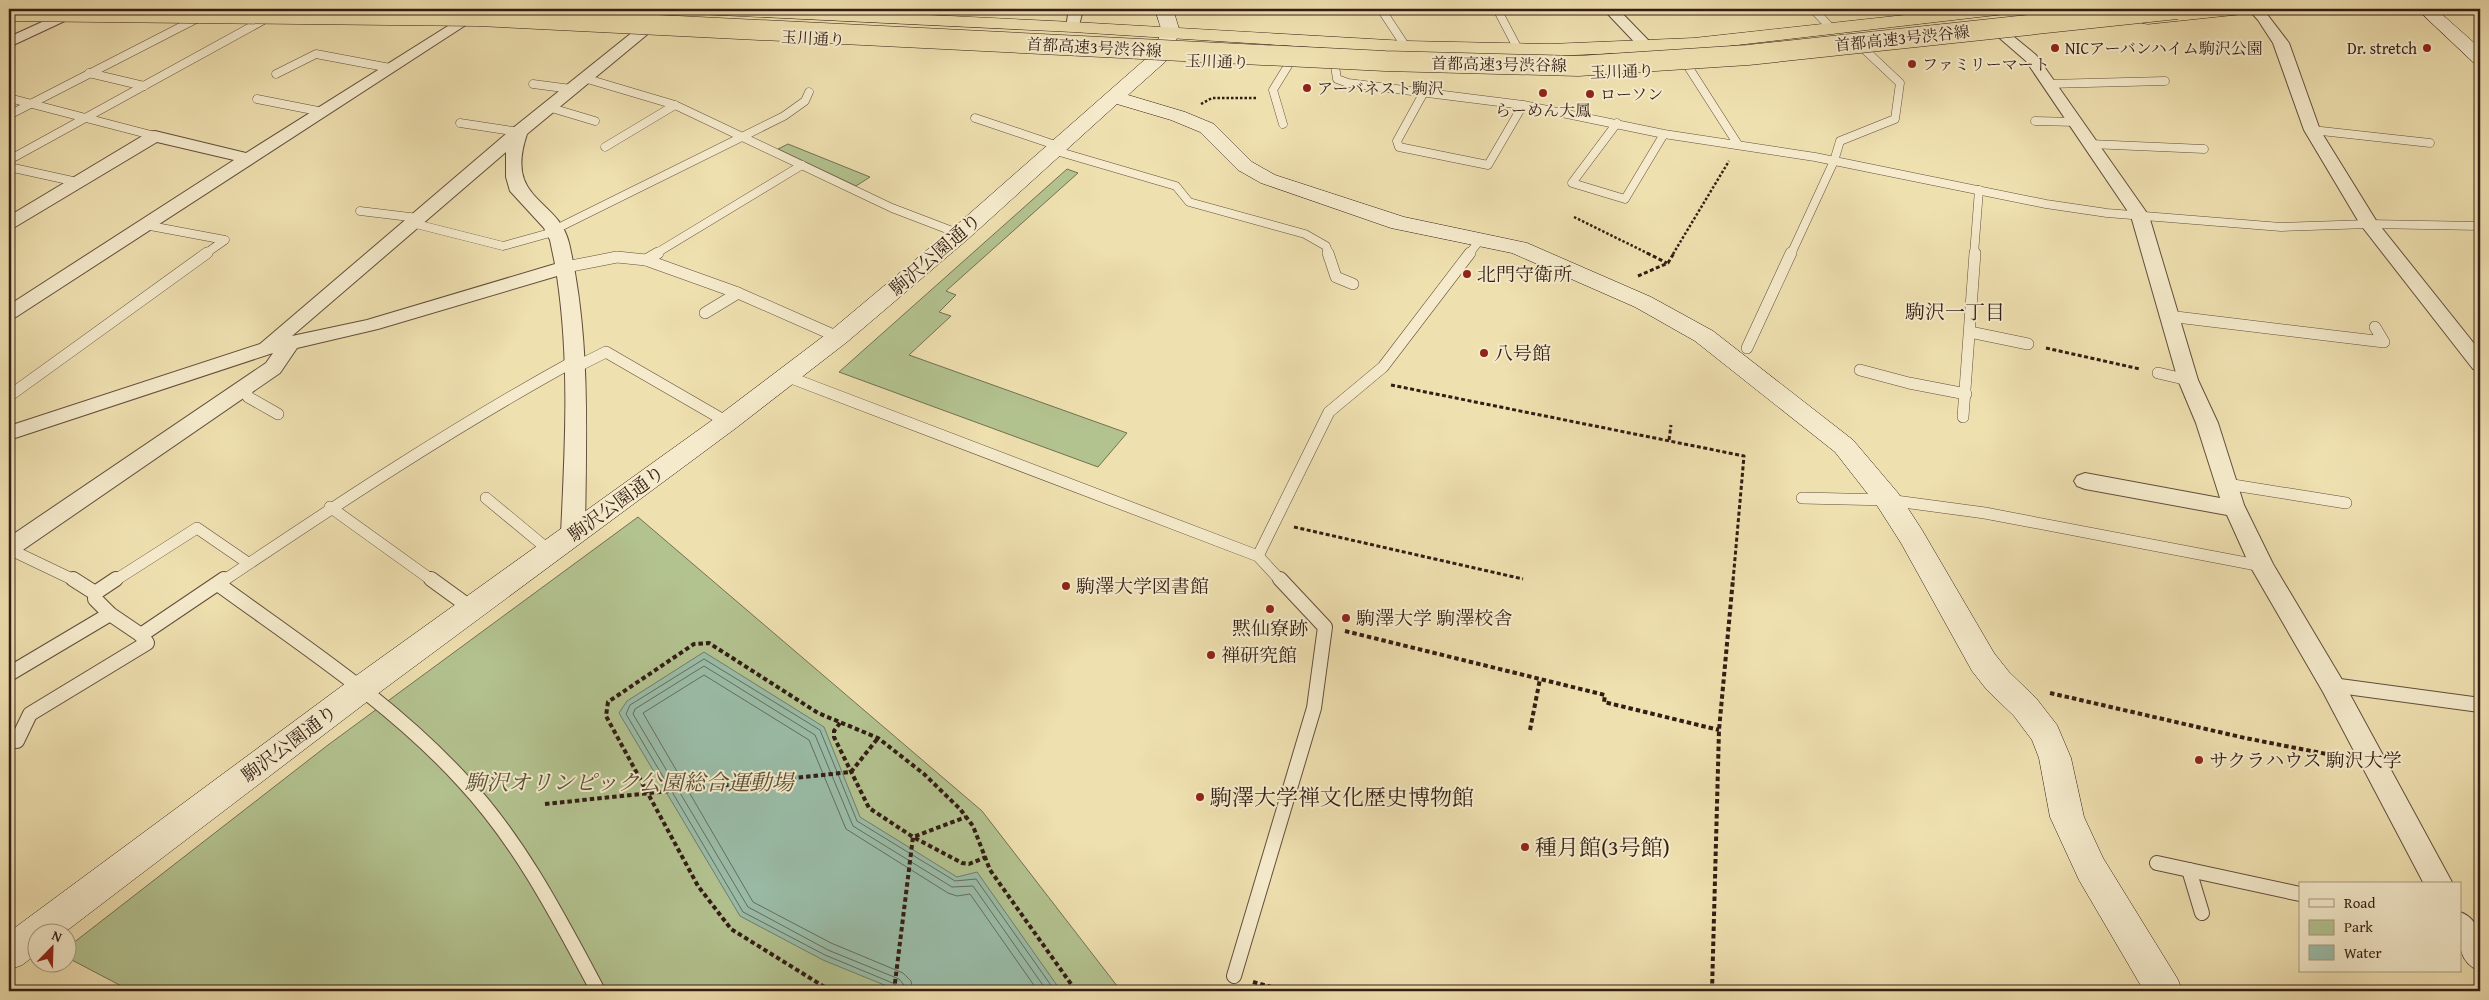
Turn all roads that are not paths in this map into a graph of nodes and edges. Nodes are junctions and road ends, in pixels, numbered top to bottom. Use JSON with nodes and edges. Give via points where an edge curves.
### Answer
{"nodes":[{"id":1,"x":446,"y":9,"type":"edge"},
{"id":2,"x":557,"y":9,"type":"edge"},
{"id":3,"x":700,"y":9,"type":"edge"},
{"id":4,"x":1076,"y":9,"type":"edge"},
{"id":5,"x":1164,"y":9,"type":"edge"},
{"id":6,"x":1380,"y":9,"type":"edge"},
{"id":7,"x":1497,"y":9,"type":"edge"},
{"id":8,"x":1610,"y":9,"type":"edge"},
{"id":9,"x":1813,"y":9,"type":"edge"},
{"id":10,"x":2005,"y":9,"type":"edge"},
{"id":11,"x":2070,"y":9,"type":"edge"},
{"id":12,"x":2177,"y":9,"type":"edge"},
{"id":13,"x":2243,"y":9,"type":"edge"},
{"id":14,"x":2256,"y":9,"type":"edge"},
{"id":15,"x":2426,"y":9,"type":"edge"},
{"id":16,"x":1978,"y":10,"type":"edge"},
{"id":17,"x":9,"y":11,"type":"edge"},
{"id":18,"x":880,"y":13,"type":"edge"},
{"id":19,"x":9,"y":16,"type":"edge"},
{"id":20,"x":64,"y":16,"type":"junction"},
{"id":21,"x":269,"y":17,"type":"junction"},
{"id":22,"x":198,"y":18,"type":"junction"},
{"id":23,"x":467,"y":18,"type":"junction"},
{"id":24,"x":1074,"y":27,"type":"junction"},
{"id":25,"x":1831,"y":28,"type":"junction"},
{"id":26,"x":644,"y":30,"type":"junction"},
{"id":27,"x":1171,"y":32,"type":"junction"},
{"id":28,"x":2003,"y":35,"type":"junction"},
{"id":29,"x":9,"y":43,"type":"edge"},
{"id":30,"x":1646,"y":46,"type":"junction"},
{"id":31,"x":1406,"y":47,"type":"junction"},
{"id":32,"x":1518,"y":49,"type":"junction"},
{"id":33,"x":1866,"y":51,"type":"junction"},
{"id":34,"x":1158,"y":58,"type":"junction"},
{"id":35,"x":2480,"y":58,"type":"edge"},
{"id":36,"x":1290,"y":64,"type":"junction"},
{"id":37,"x":1335,"y":66,"type":"junction"},
{"id":38,"x":390,"y":68,"type":"junction"},
{"id":39,"x":1688,"y":68,"type":"junction"},
{"id":40,"x":89,"y":74,"type":"junction"},
{"id":41,"x":276,"y":74,"type":"dead end"},
{"id":42,"x":584,"y":78,"type":"junction"},
{"id":43,"x":2165,"y":81,"type":"dead end"},
{"id":44,"x":533,"y":84,"type":"dead end"},
{"id":45,"x":2048,"y":84,"type":"junction"},
{"id":46,"x":144,"y":86,"type":"junction"},
{"id":47,"x":570,"y":89,"type":"junction"},
{"id":48,"x":809,"y":92,"type":"dead end"},
{"id":49,"x":1424,"y":92,"type":"junction"},
{"id":50,"x":1113,"y":97,"type":"junction"},
{"id":51,"x":9,"y":98,"type":"edge"},
{"id":52,"x":258,"y":99,"type":"dead end"},
{"id":53,"x":29,"y":104,"type":"junction"},
{"id":54,"x":675,"y":105,"type":"junction"},
{"id":55,"x":1523,"y":105,"type":"junction"},
{"id":56,"x":548,"y":107,"type":"junction"},
{"id":57,"x":323,"y":112,"type":"junction"},
{"id":58,"x":9,"y":115,"type":"edge"},
{"id":59,"x":975,"y":118,"type":"dead end"},
{"id":60,"x":84,"y":119,"type":"junction"},
{"id":61,"x":595,"y":121,"type":"dead end"},
{"id":62,"x":2035,"y":121,"type":"dead end"},
{"id":63,"x":2076,"y":122,"type":"junction"},
{"id":64,"x":1617,"y":123,"type":"junction"},
{"id":65,"x":460,"y":124,"type":"dead end"},
{"id":66,"x":1283,"y":124,"type":"dead end"},
{"id":67,"x":2312,"y":130,"type":"junction"},
{"id":68,"x":519,"y":132,"type":"junction"},
{"id":69,"x":1664,"y":134,"type":"junction"},
{"id":70,"x":155,"y":136,"type":"junction"},
{"id":71,"x":742,"y":137,"type":"junction"},
{"id":72,"x":2430,"y":143,"type":"dead end"},
{"id":73,"x":1737,"y":144,"type":"junction"},
{"id":74,"x":2090,"y":144,"type":"junction"},
{"id":75,"x":605,"y":147,"type":"dead end"},
{"id":76,"x":1056,"y":148,"type":"junction"},
{"id":77,"x":2204,"y":149,"type":"dead end"},
{"id":78,"x":249,"y":159,"type":"junction"},
{"id":79,"x":9,"y":160,"type":"edge"},
{"id":80,"x":1834,"y":161,"type":"junction"},
{"id":81,"x":802,"y":166,"type":"junction"},
{"id":82,"x":9,"y":167,"type":"edge"},
{"id":83,"x":77,"y":182,"type":"junction"},
{"id":84,"x":1979,"y":190,"type":"junction"},
{"id":85,"x":360,"y":211,"type":"dead end"},
{"id":86,"x":2140,"y":216,"type":"junction"},
{"id":87,"x":415,"y":220,"type":"junction"},
{"id":88,"x":9,"y":223,"type":"edge"},
{"id":89,"x":2369,"y":224,"type":"junction"},
{"id":90,"x":146,"y":225,"type":"junction"},
{"id":91,"x":2480,"y":226,"type":"edge"},
{"id":92,"x":556,"y":230,"type":"junction"},
{"id":93,"x":960,"y":234,"type":"junction"},
{"id":94,"x":1480,"y":240,"type":"junction"},
{"id":95,"x":646,"y":260,"type":"junction"},
{"id":96,"x":566,"y":267,"type":"junction"},
{"id":97,"x":1353,"y":284,"type":"dead end"},
{"id":98,"x":738,"y":293,"type":"junction"},
{"id":99,"x":9,"y":313,"type":"edge"},
{"id":100,"x":705,"y":313,"type":"dead end"},
{"id":101,"x":2168,"y":316,"type":"junction"},
{"id":102,"x":2375,"y":327,"type":"dead end"},
{"id":103,"x":1970,"y":332,"type":"junction"},
{"id":104,"x":838,"y":337,"type":"junction"},
{"id":105,"x":291,"y":342,"type":"junction"},
{"id":106,"x":2028,"y":344,"type":"road end"},
{"id":107,"x":267,"y":348,"type":"junction"},
{"id":108,"x":1747,"y":348,"type":"dead end"},
{"id":109,"x":576,"y":363,"type":"junction"},
{"id":110,"x":2480,"y":364,"type":"edge"},
{"id":111,"x":1860,"y":370,"type":"dead end"},
{"id":112,"x":2158,"y":373,"type":"road end"},
{"id":113,"x":786,"y":376,"type":"junction"},
{"id":114,"x":2188,"y":380,"type":"junction"},
{"id":115,"x":245,"y":387,"type":"junction"},
{"id":116,"x":1966,"y":394,"type":"junction"},
{"id":117,"x":9,"y":396,"type":"edge"},
{"id":118,"x":278,"y":414,"type":"dead end"},
{"id":119,"x":1963,"y":417,"type":"dead end"},
{"id":120,"x":727,"y":422,"type":"junction"},
{"id":121,"x":9,"y":433,"type":"edge"},
{"id":122,"x":2085,"y":481,"type":"dead end"},
{"id":123,"x":2227,"y":484,"type":"junction"},
{"id":124,"x":486,"y":498,"type":"dead end"},
{"id":125,"x":1802,"y":498,"type":"dead end"},
{"id":126,"x":1888,"y":500,"type":"junction"},
{"id":127,"x":2346,"y":503,"type":"dead end"},
{"id":128,"x":330,"y":507,"type":"junction"},
{"id":129,"x":2235,"y":508,"type":"junction"},
{"id":130,"x":573,"y":534,"type":"junction"},
{"id":131,"x":9,"y":548,"type":"edge"},
{"id":132,"x":550,"y":551,"type":"junction"},
{"id":133,"x":1258,"y":556,"type":"junction"},
{"id":134,"x":248,"y":562,"type":"junction"},
{"id":135,"x":2262,"y":566,"type":"junction"},
{"id":136,"x":218,"y":584,"type":"junction"},
{"id":137,"x":96,"y":593,"type":"junction"},
{"id":138,"x":471,"y":608,"type":"junction"},
{"id":139,"x":110,"y":614,"type":"junction"},
{"id":140,"x":141,"y":636,"type":"junction"},
{"id":141,"x":9,"y":674,"type":"edge"},
{"id":142,"x":2332,"y":685,"type":"junction"},
{"id":143,"x":361,"y":689,"type":"junction"},
{"id":144,"x":2480,"y":705,"type":"edge"},
{"id":145,"x":17,"y":741,"type":"dead end"},
{"id":146,"x":2157,"y":863,"type":"dead end"},
{"id":147,"x":2189,"y":870,"type":"junction"},
{"id":148,"x":2437,"y":882,"type":"edge"},
{"id":149,"x":2299,"y":894,"type":"edge"},
{"id":150,"x":2202,"y":913,"type":"dead end"},
{"id":151,"x":2462,"y":930,"type":"edge"},
{"id":152,"x":9,"y":953,"type":"edge"},
{"id":153,"x":2480,"y":957,"type":"edge"},
{"id":154,"x":1234,"y":976,"type":"road end"},
{"id":155,"x":598,"y":991,"type":"edge"},
{"id":156,"x":2164,"y":991,"type":"edge"}],
"edges":[{"from":1,"to":23,"type":"street"},
{"from":2,"to":11,"type":"highway","name":"首都高速3号渋谷線","via":[[1511,54],[1620,53],[1730,46]]},
{"from":3,"to":18,"type":"highway","name":"玉川通り"},
{"from":4,"to":24,"type":"street"},
{"from":5,"to":27,"type":"street"},
{"from":6,"to":31,"type":"lane"},
{"from":7,"to":32,"type":"lane"},
{"from":8,"to":30,"type":"street"},
{"from":9,"to":25,"type":"lane"},
{"from":10,"to":16,"type":"highway","name":"玉川通り"},
{"from":12,"to":17,"type":"highway","name":"首都高速3号渋谷線","bridge":true,"via":[[1748,55],[1578,66],[1394,62],[478,16]]},
{"from":13,"to":28,"type":"highway","name":"玉川通り"},
{"from":14,"to":67,"type":"street","via":[[2281,43]]},
{"from":15,"to":35,"type":"street"},
{"from":16,"to":25,"type":"highway","name":"玉川通り"},
{"from":18,"to":24,"type":"highway","name":"玉川通り"},
{"from":19,"to":20,"type":"highway","name":"玉川通り"},
{"from":20,"to":22,"type":"highway","name":"玉川通り"},
{"from":20,"to":29,"type":"street"},
{"from":21,"to":22,"type":"highway","name":"玉川通り"},
{"from":21,"to":23,"type":"highway","name":"玉川通り"},
{"from":21,"to":46,"type":"lane"},
{"from":22,"to":40,"type":"lane"},
{"from":23,"to":26,"type":"highway","name":"玉川通り"},
{"from":23,"to":38,"type":"street"},
{"from":24,"to":27,"type":"highway","name":"玉川通り"},
{"from":25,"to":30,"type":"highway","name":"玉川通り","via":[[1736,40]]},
{"from":26,"to":34,"type":"highway","name":"玉川通り"},
{"from":26,"to":42,"type":"street"},
{"from":27,"to":31,"type":"highway","name":"玉川通り"},
{"from":27,"to":34,"type":"street","name":"駒沢公園通り"},
{"from":28,"to":33,"type":"highway","name":"玉川通り"},
{"from":28,"to":45,"type":"street","via":[[2031,58]]},
{"from":30,"to":32,"type":"highway","name":"玉川通り"},
{"from":31,"to":32,"type":"highway","name":"玉川通り"},
{"from":33,"to":39,"type":"highway","name":"玉川通り"},
{"from":33,"to":80,"type":"lane","via":[[1900,83],[1895,119],[1840,141]]},
{"from":34,"to":36,"type":"highway","name":"玉川通り"},
{"from":34,"to":50,"type":"street","name":"駒沢公園通り"},
{"from":36,"to":37,"type":"highway","name":"玉川通り"},
{"from":36,"to":66,"type":"lane","via":[[1273,90]]},
{"from":37,"to":39,"type":"highway","name":"玉川通り","via":[[1564,73]]},
{"from":37,"to":49,"type":"lane","via":[[1337,79],[1341,82]]},
{"from":38,"to":41,"type":"lane","via":[[316,54]]},
{"from":38,"to":57,"type":"street"},
{"from":39,"to":73,"type":"lane"},
{"from":40,"to":46,"type":"lane"},
{"from":40,"to":53,"type":"lane"},
{"from":42,"to":47,"type":"street"},
{"from":42,"to":54,"type":"lane"},
{"from":43,"to":45,"type":"lane"},
{"from":44,"to":47,"type":"lane"},
{"from":45,"to":63,"type":"street"},
{"from":46,"to":60,"type":"lane"},
{"from":47,"to":56,"type":"street"},
{"from":48,"to":71,"type":"lane","via":[[805,101],[784,116]]},
{"from":49,"to":55,"type":"lane"},
{"from":49,"to":55,"type":"lane","via":[[1397,141],[1399,147],[1488,165]]},
{"from":50,"to":76,"type":"street","name":"駒沢公園通り"},
{"from":50,"to":94,"type":"street","via":[[1207,128],[1245,166],[1268,179],[1399,223]]},
{"from":51,"to":53,"type":"lane"},
{"from":52,"to":57,"type":"lane"},
{"from":53,"to":58,"type":"lane"},
{"from":53,"to":60,"type":"lane"},
{"from":54,"to":71,"type":"lane"},
{"from":54,"to":75,"type":"lane"},
{"from":55,"to":64,"type":"lane"},
{"from":56,"to":61,"type":"lane"},
{"from":56,"to":68,"type":"street"},
{"from":57,"to":78,"type":"street"},
{"from":59,"to":76,"type":"lane"},
{"from":60,"to":70,"type":"lane"},
{"from":60,"to":79,"type":"lane"},
{"from":62,"to":63,"type":"lane"},
{"from":63,"to":74,"type":"street"},
{"from":64,"to":69,"type":"lane"},
{"from":64,"to":69,"type":"lane","via":[[1572,183],[1624,199]]},
{"from":65,"to":68,"type":"lane"},
{"from":67,"to":72,"type":"lane"},
{"from":67,"to":89,"type":"street"},
{"from":68,"to":87,"type":"street"},
{"from":68,"to":92,"type":"street","via":[[514,145],[519,190]]},
{"from":69,"to":73,"type":"lane"},
{"from":70,"to":78,"type":"street"},
{"from":70,"to":83,"type":"street"},
{"from":71,"to":81,"type":"lane"},
{"from":71,"to":92,"type":"lane"},
{"from":73,"to":80,"type":"lane"},
{"from":74,"to":77,"type":"lane"},
{"from":74,"to":86,"type":"street"},
{"from":76,"to":93,"type":"street","name":"駒沢公園通り"},
{"from":76,"to":97,"type":"lane","via":[[1176,186],[1189,202],[1305,234],[1326,246],[1336,277]]},
{"from":78,"to":90,"type":"street"},
{"from":80,"to":84,"type":"lane"},
{"from":80,"to":108,"type":"lane"},
{"from":81,"to":93,"type":"lane","via":[[892,208]]},
{"from":81,"to":95,"type":"lane"},
{"from":82,"to":83,"type":"lane"},
{"from":83,"to":88,"type":"street"},
{"from":84,"to":86,"type":"lane","via":[[2046,204]]},
{"from":84,"to":103,"type":"lane"},
{"from":85,"to":87,"type":"lane"},
{"from":86,"to":89,"type":"lane","via":[[2282,227]]},
{"from":86,"to":101,"type":"street"},
{"from":87,"to":92,"type":"lane","via":[[503,246]]},
{"from":87,"to":107,"type":"street"},
{"from":89,"to":91,"type":"lane"},
{"from":89,"to":110,"type":"street"},
{"from":90,"to":99,"type":"street"},
{"from":90,"to":117,"type":"lane","via":[[225,240]]},
{"from":92,"to":96,"type":"street"},
{"from":93,"to":104,"type":"street","name":"駒沢公園通り"},
{"from":94,"to":126,"type":"street","via":[[1518,248],[1675,319],[1731,356],[1844,446]]},
{"from":94,"to":133,"type":"lane","via":[[1383,367],[1329,412]]},
{"from":95,"to":96,"type":"lane","via":[[618,257]]},
{"from":95,"to":98,"type":"lane"},
{"from":96,"to":105,"type":"street","via":[[371,325]]},
{"from":96,"to":109,"type":"street"},
{"from":98,"to":100,"type":"lane"},
{"from":98,"to":104,"type":"lane"},
{"from":101,"to":102,"type":"lane","via":[[2384,342]]},
{"from":101,"to":114,"type":"street"},
{"from":103,"to":106,"type":"lane"},
{"from":103,"to":116,"type":"lane"},
{"from":104,"to":113,"type":"street","name":"駒沢公園通り"},
{"from":105,"to":107,"type":"street"},
{"from":105,"to":115,"type":"street","via":[[273,368]]},
{"from":107,"to":121,"type":"street"},
{"from":109,"to":120,"type":"lane","via":[[606,352]]},
{"from":109,"to":128,"type":"lane","via":[[484,411]]},
{"from":109,"to":130,"type":"street"},
{"from":111,"to":116,"type":"lane"},
{"from":112,"to":114,"type":"lane"},
{"from":113,"to":120,"type":"street","name":"駒沢公園通り"},
{"from":113,"to":133,"type":"lane"},
{"from":114,"to":123,"type":"street"},
{"from":115,"to":118,"type":"lane","via":[[248,397]]},
{"from":115,"to":131,"type":"street"},
{"from":116,"to":119,"type":"lane"},
{"from":120,"to":130,"type":"street","name":"駒沢公園通り"},
{"from":122,"to":129,"type":"street"},
{"from":123,"to":127,"type":"lane"},
{"from":123,"to":129,"type":"street"},
{"from":124,"to":132,"type":"lane"},
{"from":125,"to":126,"type":"lane"},
{"from":126,"to":135,"type":"lane","via":[[1986,513]]},
{"from":126,"to":156,"type":"street","via":[[1983,662],[2046,734],[2055,758],[2068,817],[2091,868]]},
{"from":128,"to":134,"type":"lane"},
{"from":128,"to":138,"type":"lane"},
{"from":129,"to":135,"type":"street"},
{"from":130,"to":132,"type":"street","name":"駒沢公園通り"},
{"from":131,"to":137,"type":"lane","via":[[51,566]]},
{"from":132,"to":138,"type":"street","name":"駒沢公園通り"},
{"from":133,"to":154,"type":"lane","via":[[1324,627],[1314,708]]},
{"from":134,"to":136,"type":"lane"},
{"from":134,"to":137,"type":"lane","via":[[197,528]]},
{"from":135,"to":142,"type":"street"},
{"from":136,"to":140,"type":"lane"},
{"from":136,"to":143,"type":"lane"},
{"from":137,"to":139,"type":"lane","via":[[95,599]]},
{"from":138,"to":143,"type":"street","name":"駒沢公園通り"},
{"from":139,"to":140,"type":"lane"},
{"from":139,"to":141,"type":"lane"},
{"from":140,"to":145,"type":"lane","via":[[147,643],[30,714]]},
{"from":142,"to":144,"type":"lane"},
{"from":142,"to":148,"type":"street"},
{"from":143,"to":152,"type":"street","name":"駒沢公園通り"},
{"from":143,"to":155,"type":"lane","via":[[440,757],[492,815],[556,913]]},
{"from":146,"to":147,"type":"lane"},
{"from":147,"to":149,"type":"lane"},
{"from":147,"to":150,"type":"lane"},
{"from":151,"to":153,"type":"street"}]}
